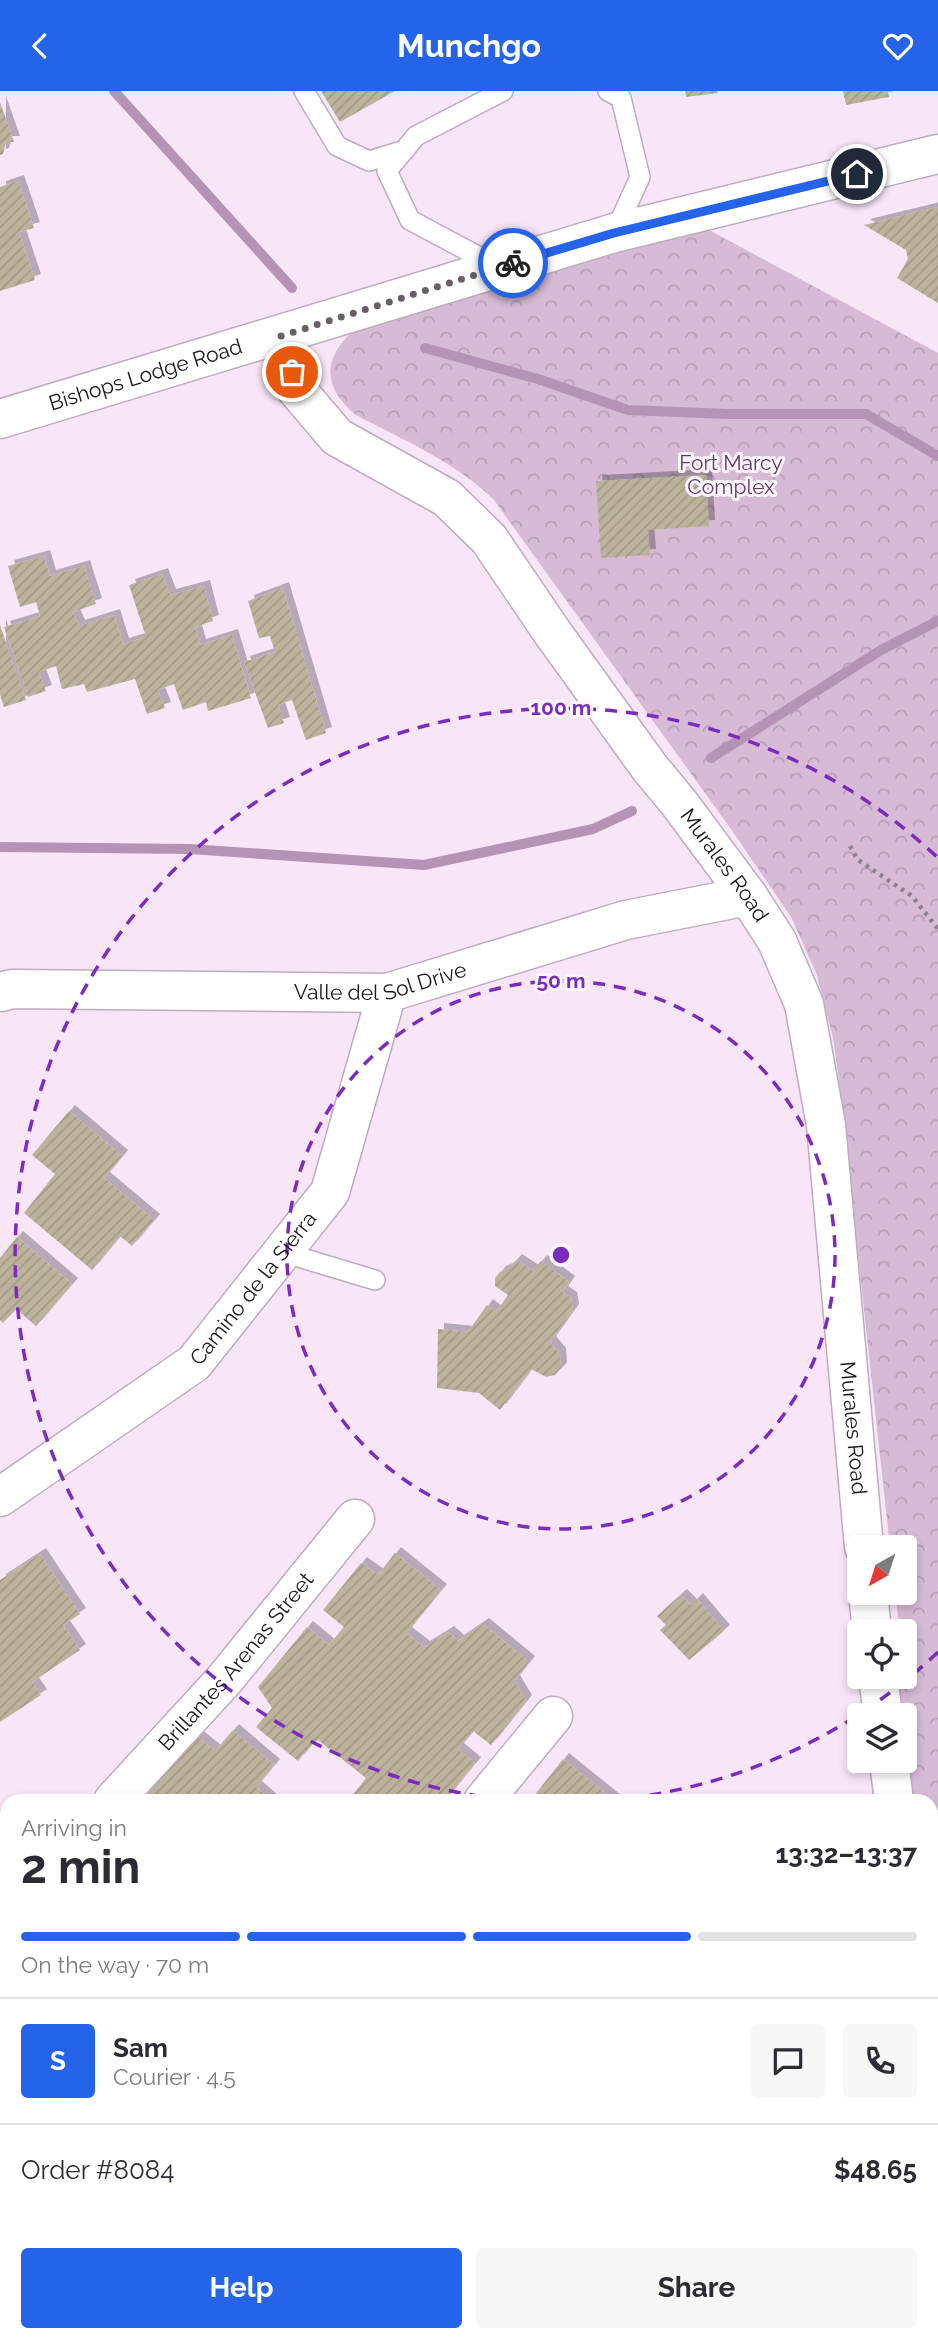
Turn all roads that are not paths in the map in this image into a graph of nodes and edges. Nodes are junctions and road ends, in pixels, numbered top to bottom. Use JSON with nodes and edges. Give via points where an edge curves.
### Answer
{"nodes":[{"id":1,"x":303,"y":91,"type":"edge"},
{"id":2,"x":503,"y":91,"type":"edge"},
{"id":3,"x":608,"y":91,"type":"edge"},
{"id":4,"x":405,"y":150,"type":"junction"},
{"id":5,"x":938,"y":154,"type":"edge"},
{"id":6,"x":614,"y":233,"type":"junction"},
{"id":7,"x":498,"y":267,"type":"junction"},
{"id":8,"x":281,"y":336,"type":"junction"},
{"id":9,"x":0,"y":419,"type":"edge"},
{"id":10,"x":748,"y":896,"type":"junction"},
{"id":11,"x":0,"y":992,"type":"edge"},
{"id":12,"x":387,"y":993,"type":"junction"},
{"id":13,"x":282,"y":1252,"type":"junction"},
{"id":14,"x":375,"y":1280,"type":"dead end"},
{"id":15,"x":0,"y":1497,"type":"edge"},
{"id":16,"x":355,"y":1519,"type":"dead end"},
{"id":17,"x":863,"y":1535,"type":"edge"},
{"id":18,"x":553,"y":1716,"type":"dead end"},
{"id":19,"x":890,"y":1773,"type":"edge"},
{"id":20,"x":119,"y":1794,"type":"edge"},
{"id":21,"x":489,"y":1794,"type":"edge"},
{"id":22,"x":893,"y":1794,"type":"edge"}],
"edges":[{"from":1,"to":4,"type":"lane","via":[[337,146],[369,161]]},
{"from":2,"to":4,"type":"lane","via":[[416,136]]},
{"from":3,"to":6,"type":"lane","via":[[621,98],[640,177]]},
{"from":4,"to":7,"type":"lane","via":[[387,171],[410,220]]},
{"from":5,"to":6,"type":"street","name":"Bishops Lodge Road"},
{"from":6,"to":7,"type":"street","name":"Bishops Lodge Road"},
{"from":7,"to":8,"type":"street","name":"Bishops Lodge Road"},
{"from":8,"to":9,"type":"street","name":"Bishops Lodge Road"},
{"from":8,"to":10,"type":"street","name":"Murales Road","via":[[297,390],[337,437],[447,498],[489,539],[650,768]]},
{"from":10,"to":12,"type":"street","name":"Valle del Sol Drive","via":[[626,920]]},
{"from":10,"to":17,"type":"street","name":"Murales Road","via":[[776,941],[804,1004],[826,1125]]},
{"from":11,"to":12,"type":"street","name":"Valle del Sol Drive"},
{"from":12,"to":13,"type":"street","name":"Camino de la Sierra","via":[[330,1192]]},
{"from":13,"to":14,"type":"lane"},
{"from":13,"to":15,"type":"street","name":"Camino de la Sierra","via":[[194,1363]]},
{"from":16,"to":20,"type":"street","name":"Brillantes Arenas Street","via":[[225,1679]]},
{"from":18,"to":21,"type":"street"},
{"from":19,"to":22,"type":"street"}]}
